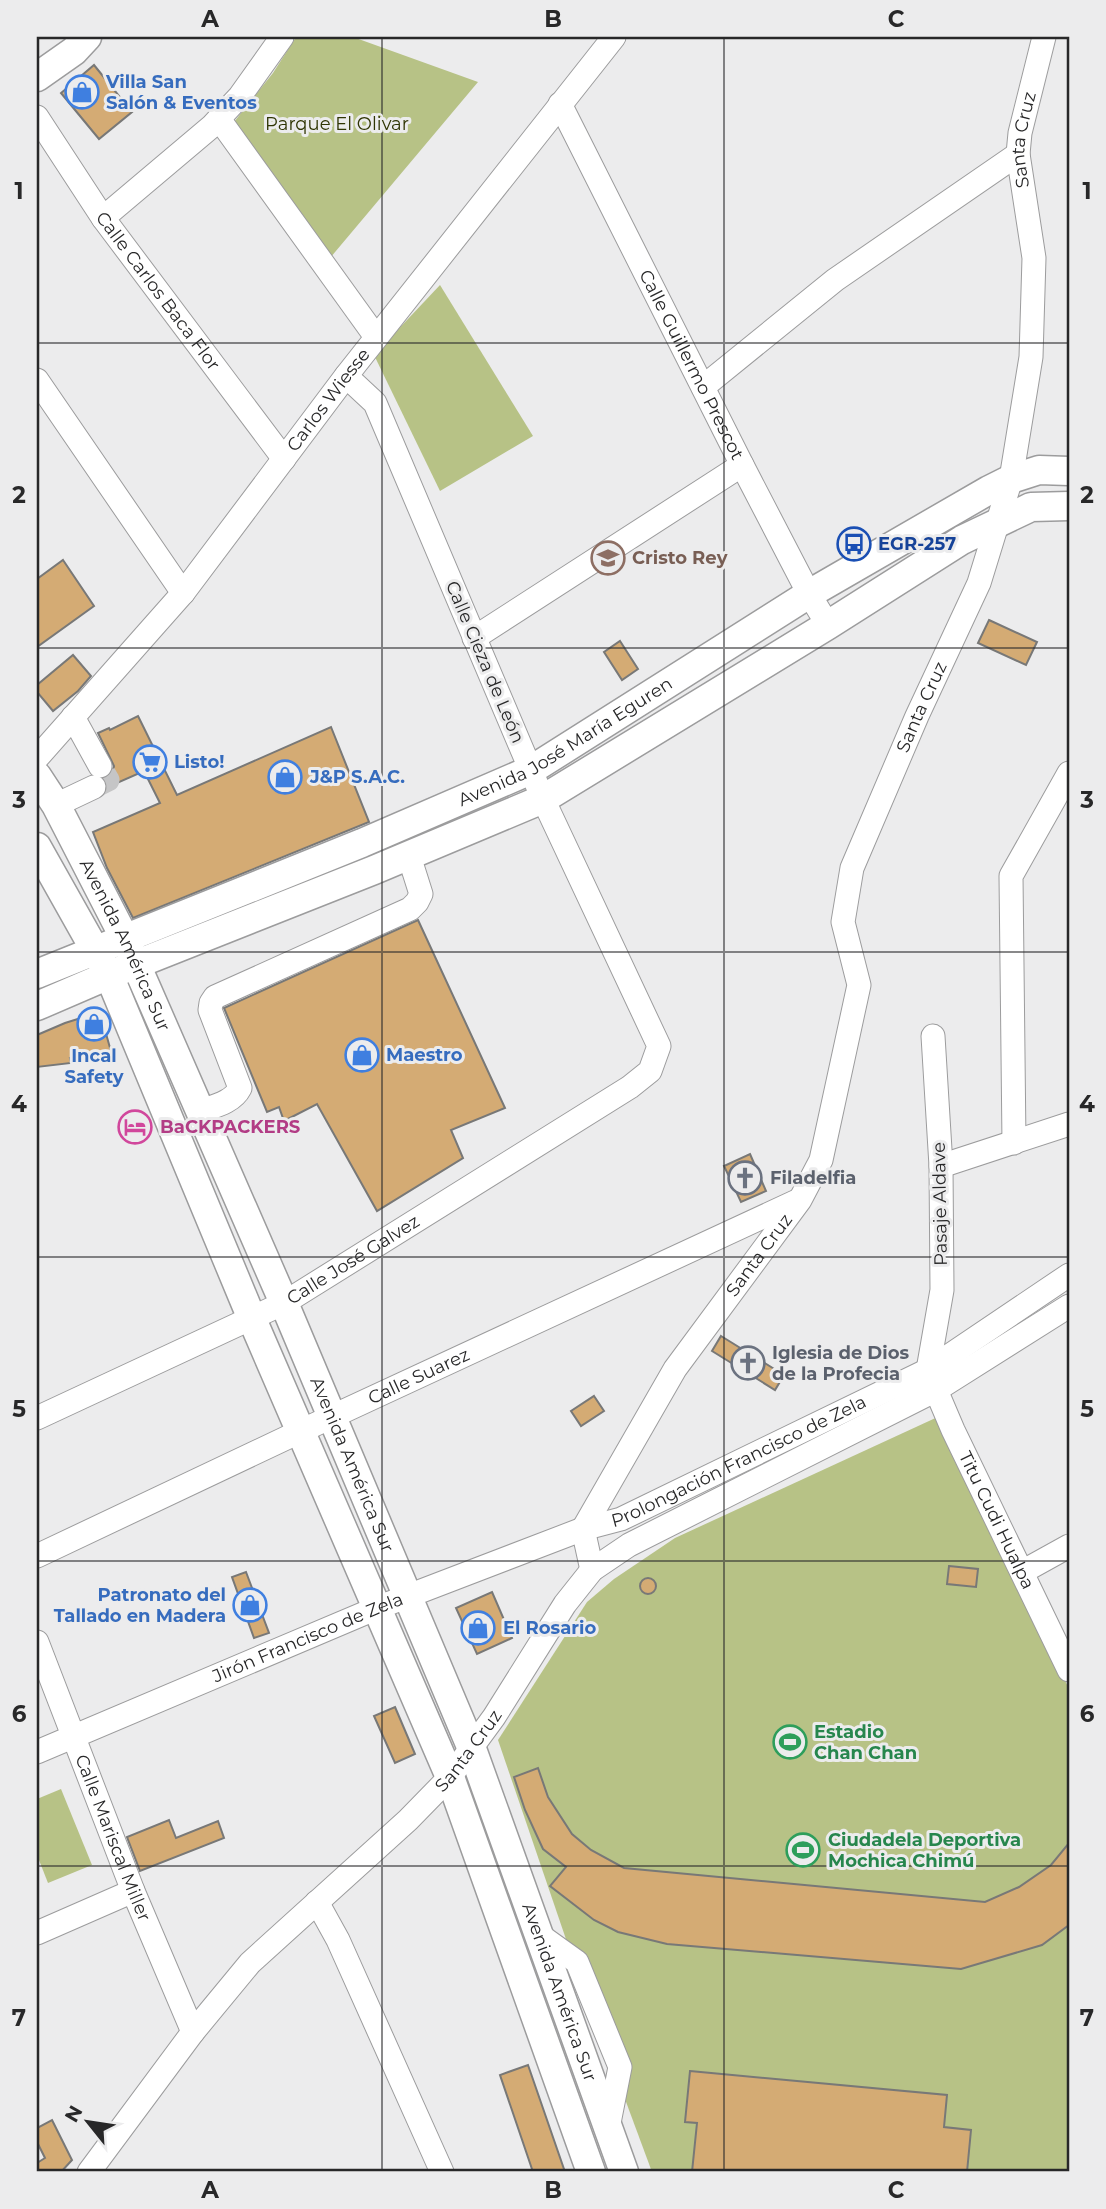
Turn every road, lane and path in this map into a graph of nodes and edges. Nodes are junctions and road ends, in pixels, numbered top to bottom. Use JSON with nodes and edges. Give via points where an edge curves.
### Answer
{"nodes":[{"id":1,"x":87,"y":37,"type":"edge"},
{"id":2,"x":282,"y":37,"type":"edge"},
{"id":3,"x":1044,"y":37,"type":"edge"},
{"id":4,"x":603,"y":40,"type":"edge"},
{"id":5,"x":37,"y":77,"type":"edge"},
{"id":6,"x":561,"y":104,"type":"junction"},
{"id":7,"x":37,"y":117,"type":"edge"},
{"id":8,"x":219,"y":119,"type":"junction"},
{"id":9,"x":1018,"y":154,"type":"junction"},
{"id":10,"x":103,"y":218,"type":"junction"},
{"id":11,"x":376,"y":337,"type":"junction"},
{"id":12,"x":346,"y":376,"type":"junction"},
{"id":13,"x":37,"y":380,"type":"edge"},
{"id":14,"x":703,"y":387,"type":"junction"},
{"id":15,"x":284,"y":459,"type":"junction"},
{"id":16,"x":742,"y":465,"type":"junction"},
{"id":17,"x":1069,"y":471,"type":"edge"},
{"id":18,"x":1010,"y":480,"type":"junction"},
{"id":19,"x":1069,"y":506,"type":"edge"},
{"id":20,"x":998,"y":523,"type":"junction"},
{"id":21,"x":183,"y":593,"type":"junction"},
{"id":22,"x":809,"y":594,"type":"junction"},
{"id":23,"x":828,"y":625,"type":"junction"},
{"id":24,"x":474,"y":638,"type":"junction"},
{"id":25,"x":74,"y":716,"type":"junction"},
{"id":26,"x":37,"y":758,"type":"edge"},
{"id":27,"x":531,"y":771,"type":"junction"},
{"id":28,"x":1069,"y":773,"type":"edge"},
{"id":29,"x":37,"y":776,"type":"edge"},
{"id":30,"x":543,"y":799,"type":"junction"},
{"id":31,"x":56,"y":805,"type":"junction"},
{"id":32,"x":362,"y":842,"type":"junction"},
{"id":33,"x":37,"y":847,"type":"edge"},
{"id":34,"x":409,"y":856,"type":"junction"},
{"id":35,"x":374,"y":870,"type":"junction"},
{"id":36,"x":125,"y":939,"type":"junction"},
{"id":37,"x":95,"y":950,"type":"junction"},
{"id":38,"x":137,"y":965,"type":"junction"},
{"id":39,"x":37,"y":974,"type":"edge"},
{"id":40,"x":109,"y":975,"type":"junction"},
{"id":41,"x":37,"y":1006,"type":"edge"},
{"id":42,"x":933,"y":1036,"type":"dead end"},
{"id":43,"x":650,"y":1071,"type":"joint"},
{"id":44,"x":196,"y":1102,"type":"junction"},
{"id":45,"x":165,"y":1105,"type":"junction"},
{"id":46,"x":1069,"y":1124,"type":"edge"},
{"id":47,"x":1014,"y":1143,"type":"junction"},
{"id":48,"x":941,"y":1166,"type":"junction"},
{"id":49,"x":800,"y":1200,"type":"junction"},
{"id":50,"x":1069,"y":1276,"type":"edge"},
{"id":51,"x":284,"y":1303,"type":"junction"},
{"id":52,"x":1069,"y":1306,"type":"edge"},
{"id":53,"x":252,"y":1319,"type":"junction"},
{"id":54,"x":932,"y":1380,"type":"junction"},
{"id":55,"x":332,"y":1417,"type":"junction"},
{"id":56,"x":37,"y":1418,"type":"edge"},
{"id":57,"x":301,"y":1431,"type":"junction"},
{"id":58,"x":583,"y":1529,"type":"junction"},
{"id":59,"x":1069,"y":1546,"type":"edge"},
{"id":60,"x":37,"y":1556,"type":"edge"},
{"id":61,"x":592,"y":1570,"type":"junction"},
{"id":62,"x":1022,"y":1572,"type":"junction"},
{"id":63,"x":408,"y":1596,"type":"junction"},
{"id":64,"x":377,"y":1608,"type":"junction"},
{"id":65,"x":37,"y":1642,"type":"edge"},
{"id":66,"x":1069,"y":1670,"type":"edge"},
{"id":67,"x":73,"y":1736,"type":"junction"},
{"id":68,"x":472,"y":1749,"type":"junction"},
{"id":69,"x":37,"y":1752,"type":"edge"},
{"id":70,"x":450,"y":1777,"type":"junction"},
{"id":71,"x":133,"y":1891,"type":"junction"},
{"id":72,"x":317,"y":1902,"type":"junction"},
{"id":73,"x":37,"y":1933,"type":"edge"},
{"id":74,"x":192,"y":2032,"type":"junction"},
{"id":75,"x":89,"y":2172,"type":"edge"},
{"id":76,"x":442,"y":2172,"type":"edge"},
{"id":77,"x":591,"y":2172,"type":"edge"},
{"id":78,"x":624,"y":2172,"type":"edge"}],
"edges":[{"from":1,"to":5,"type":"main road"},
{"from":2,"to":8,"type":"street"},
{"from":3,"to":9,"type":"street","name":"Santa Cruz"},
{"from":4,"to":6,"type":"street","name":"Carlos Wiesse"},
{"from":6,"to":11,"type":"street","name":"Carlos Wiesse"},
{"from":6,"to":14,"type":"street","name":"Calle Guillermo Prescot"},
{"from":7,"to":10,"type":"street","name":"Calle Carlos Baca Flor"},
{"from":8,"to":10,"type":"street"},
{"from":8,"to":11,"type":"street"},
{"from":9,"to":14,"type":"street","via":[[835,280]]},
{"from":9,"to":18,"type":"street","name":"Santa Cruz","via":[[1034,258],[1031,357]]},
{"from":10,"to":15,"type":"street","name":"Calle Carlos Baca Flor"},
{"from":11,"to":12,"type":"street","name":"Carlos Wiesse"},
{"from":12,"to":15,"type":"street","name":"Carlos Wiesse"},
{"from":12,"to":24,"type":"street","name":"Calle Cieza de León","via":[[375,403]]},
{"from":13,"to":21,"type":"street"},
{"from":14,"to":16,"type":"street","name":"Calle Guillermo Prescot"},
{"from":15,"to":21,"type":"street","name":"Carlos Wiesse"},
{"from":16,"to":22,"type":"street","name":"Calle Guillermo Prescot"},
{"from":16,"to":24,"type":"street"},
{"from":17,"to":18,"type":"main road","name":"Avenida José María Eguren","via":[[1039,470]]},
{"from":18,"to":20,"type":"street","name":"Santa Cruz"},
{"from":18,"to":22,"type":"main road","name":"Avenida José María Eguren"},
{"from":19,"to":20,"type":"main road","name":"Avenida José María Eguren","via":[[1031,507]]},
{"from":20,"to":23,"type":"main road","name":"Avenida José María Eguren","via":[[962,540]]},
{"from":20,"to":49,"type":"street","name":"Santa Cruz","via":[[979,583],[852,868],[843,922],[859,985],[821,1160]]},
{"from":21,"to":25,"type":"street","name":"Carlos Wiesse"},
{"from":22,"to":23,"type":"street","name":"Calle Guillermo Prescot"},
{"from":22,"to":27,"type":"main road","name":"Avenida José María Eguren"},
{"from":23,"to":30,"type":"main road","name":"Avenida José María Eguren"},
{"from":24,"to":27,"type":"street","name":"Calle Cieza de León"},
{"from":25,"to":26,"type":"street","name":"Carlos Wiesse"},
{"from":25,"to":31,"type":"street","via":[[97,776]]},
{"from":27,"to":30,"type":"street","name":"Calle Cieza de León"},
{"from":27,"to":32,"type":"main road","name":"Avenida José María Eguren"},
{"from":28,"to":47,"type":"street","via":[[1012,876]]},
{"from":29,"to":31,"type":"main road","name":"Avenida América Sur"},
{"from":30,"to":34,"type":"main road","name":"Avenida José María Eguren"},
{"from":30,"to":43,"type":"street","name":"Calle Cieza de León","via":[[659,1046]]},
{"from":31,"to":36,"type":"main road","name":"Avenida América Sur"},
{"from":32,"to":35,"type":"main road"},
{"from":32,"to":36,"type":"main road","name":"Avenida José María Eguren"},
{"from":33,"to":37,"type":"main road","name":"Avenida América Sur"},
{"from":34,"to":35,"type":"main road","name":"Avenida José María Eguren"},
{"from":34,"to":44,"type":"street","via":[[421,894],[410,909],[215,997],[210,1010],[240,1088],[224,1103]]},
{"from":35,"to":38,"type":"main road","name":"Avenida José María Eguren"},
{"from":36,"to":37,"type":"main road","name":"Avenida José María Eguren"},
{"from":36,"to":38,"type":"main road","name":"Avenida América Sur"},
{"from":37,"to":39,"type":"main road","name":"Avenida José María Eguren"},
{"from":37,"to":40,"type":"main road","name":"Avenida América Sur"},
{"from":38,"to":40,"type":"main road","name":"Avenida José María Eguren"},
{"from":38,"to":44,"type":"main road","name":"Avenida América Sur"},
{"from":40,"to":41,"type":"main road","name":"Avenida José María Eguren"},
{"from":40,"to":45,"type":"main road","name":"Avenida América Sur"},
{"from":42,"to":48,"type":"street","name":"Pasaje Aldave"},
{"from":43,"to":51,"type":"street","name":"Calle José Galvez"},
{"from":44,"to":45,"type":"main road"},
{"from":44,"to":51,"type":"main road","name":"Avenida América Sur"},
{"from":45,"to":53,"type":"main road","name":"Avenida América Sur"},
{"from":46,"to":47,"type":"street"},
{"from":47,"to":48,"type":"street"},
{"from":48,"to":54,"type":"street","name":"Pasaje Aldave","via":[[942,1290]]},
{"from":49,"to":55,"type":"street","name":"Calle Suarez"},
{"from":49,"to":58,"type":"street","name":"Santa Cruz","via":[[675,1369]]},
{"from":50,"to":54,"type":"street","name":"Prolongación Francisco de Zela"},
{"from":51,"to":53,"type":"street","name":"Calle José Galvez"},
{"from":51,"to":55,"type":"main road","name":"Avenida América Sur"},
{"from":52,"to":54,"type":"street","name":"Prolongación Francisco de Zela"},
{"from":53,"to":56,"type":"street","name":"Calle José Galvez"},
{"from":53,"to":57,"type":"main road","name":"Avenida América Sur"},
{"from":54,"to":58,"type":"street","name":"Prolongación Francisco de Zela","via":[[621,1519]]},
{"from":54,"to":61,"type":"street","name":"Prolongación Francisco de Zela","via":[[629,1545]]},
{"from":54,"to":62,"type":"street","name":"Titu Cudi Hualpa"},
{"from":55,"to":57,"type":"street","name":"Calle Suarez"},
{"from":55,"to":63,"type":"main road","name":"Avenida América Sur"},
{"from":57,"to":60,"type":"street","name":"Calle Suarez"},
{"from":57,"to":64,"type":"main road","name":"Avenida América Sur"},
{"from":58,"to":61,"type":"street"},
{"from":58,"to":63,"type":"street","name":"Jirón Francisco de Zela"},
{"from":59,"to":62,"type":"street"},
{"from":61,"to":68,"type":"street","name":"Santa Cruz"},
{"from":62,"to":66,"type":"street","name":"Titu Cudi Hualpa"},
{"from":63,"to":64,"type":"street","name":"Jirón Francisco de Zela"},
{"from":63,"to":68,"type":"main road","name":"Avenida América Sur"},
{"from":64,"to":67,"type":"street","name":"Jirón Francisco de Zela"},
{"from":64,"to":70,"type":"main road","name":"Avenida América Sur"},
{"from":65,"to":67,"type":"street","name":"Calle Mariscal Miller"},
{"from":67,"to":69,"type":"street","name":"Jirón Francisco de Zela"},
{"from":67,"to":71,"type":"street","name":"Calle Mariscal Miller"},
{"from":68,"to":70,"type":"street","name":"Santa Cruz"},
{"from":68,"to":78,"type":"main road","name":"Avenida América Sur"},
{"from":70,"to":72,"type":"street","name":"Santa Cruz"},
{"from":70,"to":77,"type":"main road","name":"Avenida América Sur"},
{"from":71,"to":73,"type":"street"},
{"from":71,"to":74,"type":"street","name":"Calle Mariscal Miller"},
{"from":72,"to":74,"type":"street","name":"Santa Cruz","via":[[250,1963]]},
{"from":72,"to":76,"type":"street"},
{"from":74,"to":75,"type":"street","name":"Santa Cruz"}]}
